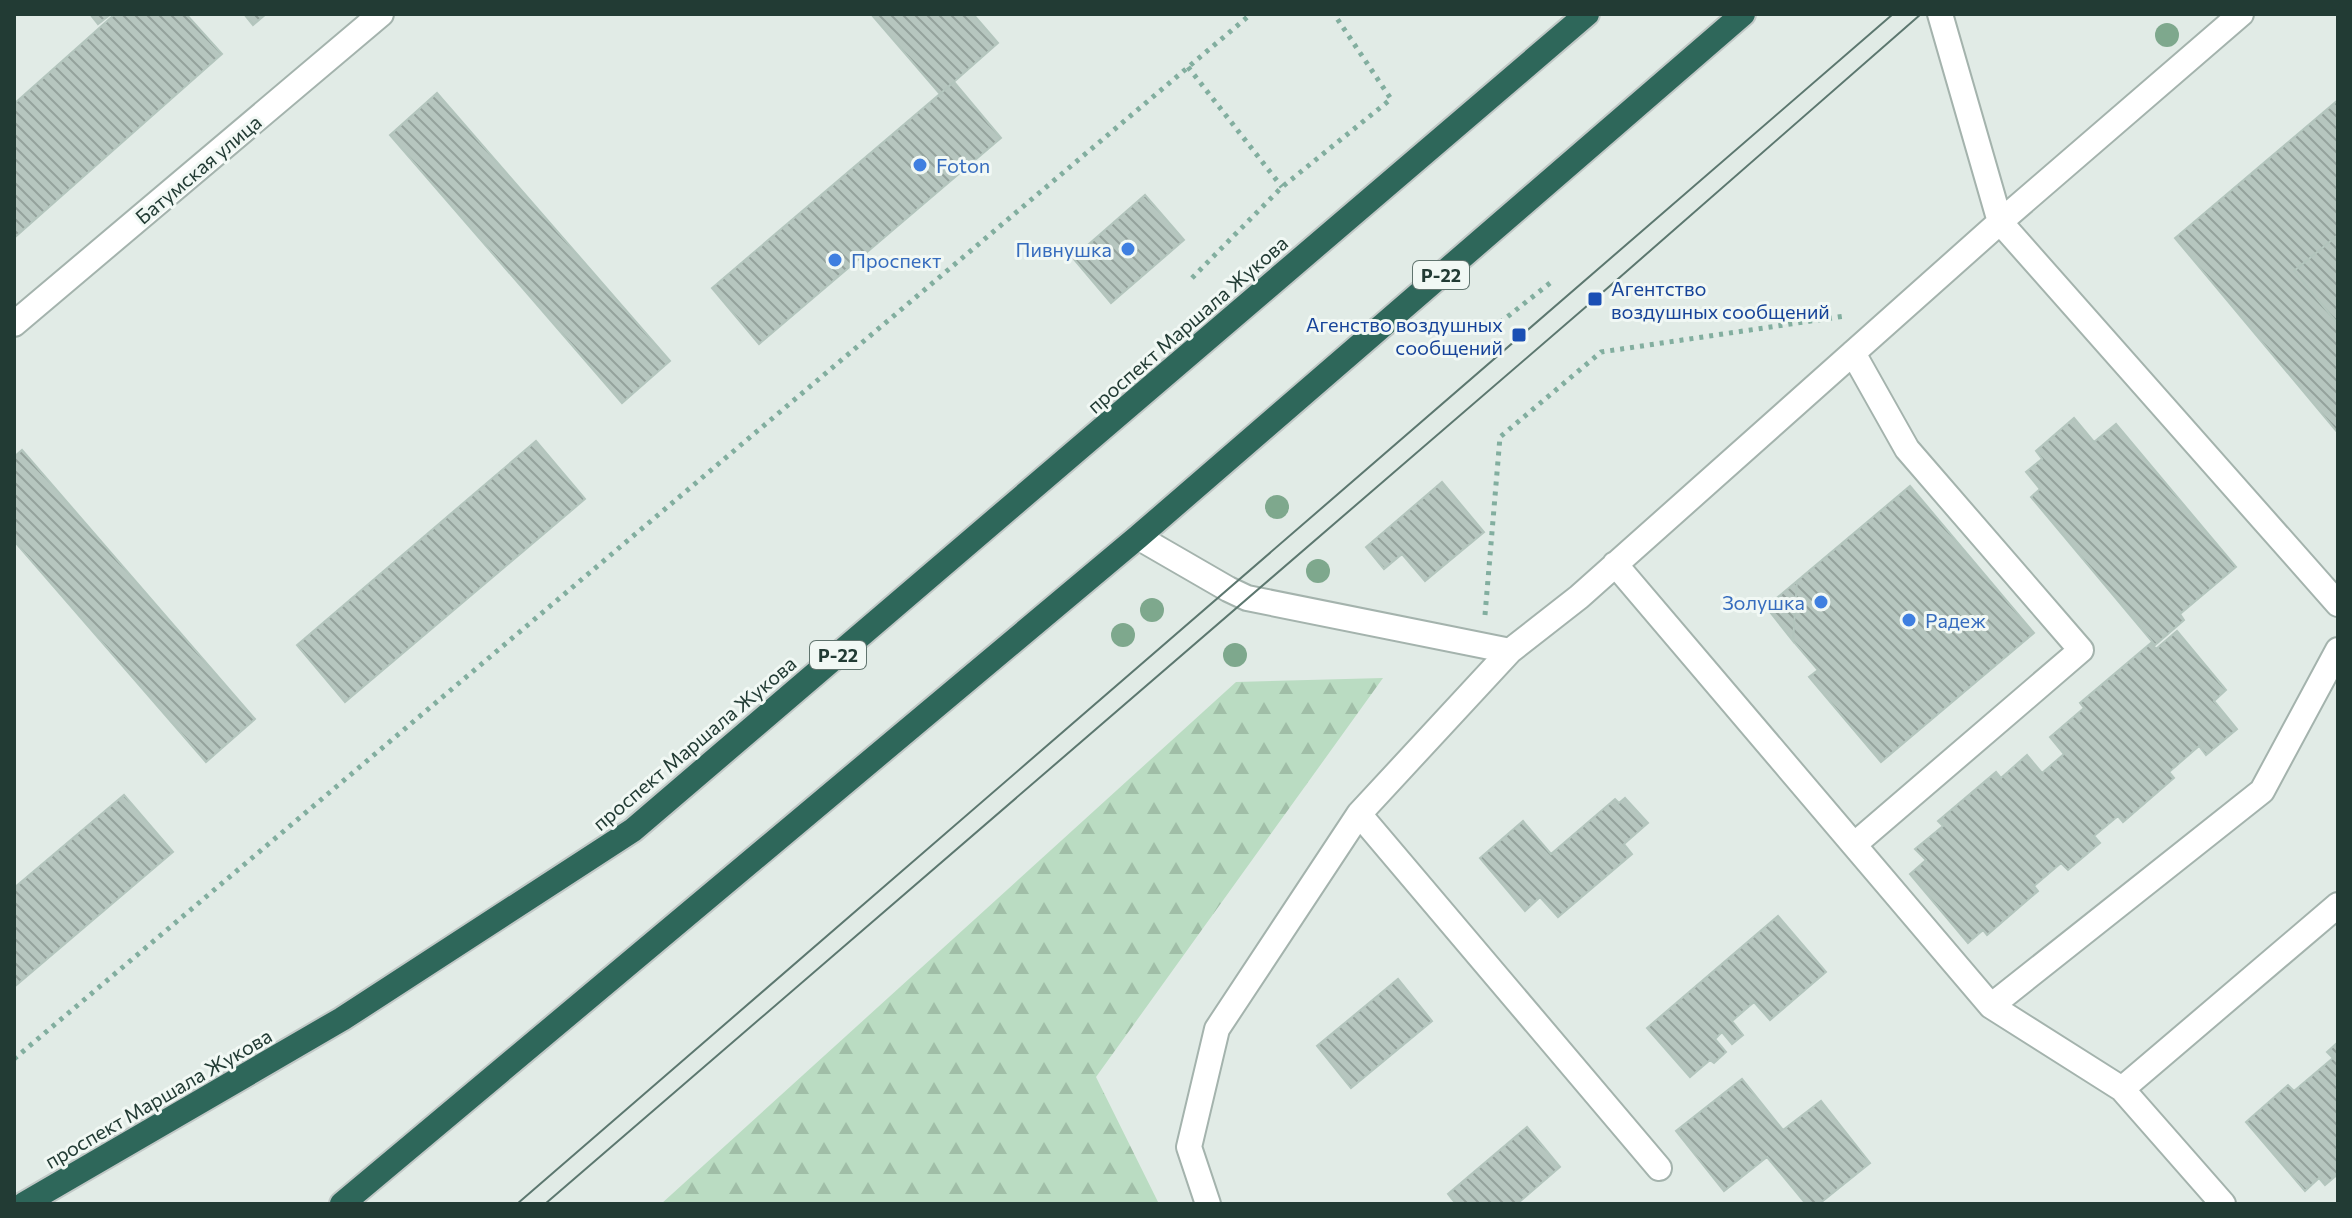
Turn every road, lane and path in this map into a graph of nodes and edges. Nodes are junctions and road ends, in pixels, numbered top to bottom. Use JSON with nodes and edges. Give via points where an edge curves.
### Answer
{"nodes":[{"id":1,"x":381,"y":14,"type":"edge"},
{"id":2,"x":1251,"y":14,"type":"edge"},
{"id":3,"x":1334,"y":14,"type":"edge"},
{"id":4,"x":1587,"y":14,"type":"edge"},
{"id":5,"x":1743,"y":14,"type":"edge"},
{"id":6,"x":1940,"y":14,"type":"edge"},
{"id":7,"x":2241,"y":14,"type":"edge"},
{"id":8,"x":1188,"y":67,"type":"junction"},
{"id":9,"x":1282,"y":187,"type":"junction"},
{"id":10,"x":2000,"y":222,"type":"junction"},
{"id":11,"x":1192,"y":278,"type":"dead end"},
{"id":12,"x":1550,"y":283,"type":"dead end"},
{"id":13,"x":1846,"y":316,"type":"dead end"},
{"id":14,"x":14,"y":324,"type":"edge"},
{"id":15,"x":1492,"y":329,"type":"dead end"},
{"id":16,"x":1853,"y":353,"type":"junction"},
{"id":17,"x":1138,"y":537,"type":"junction"},
{"id":18,"x":1615,"y":564,"type":"junction"},
{"id":19,"x":2338,"y":604,"type":"edge"},
{"id":20,"x":1482,"y":645,"type":"junction"},
{"id":21,"x":2338,"y":650,"type":"edge"},
{"id":22,"x":1510,"y":651,"type":"junction"},
{"id":23,"x":1359,"y":814,"type":"junction"},
{"id":24,"x":1855,"y":844,"type":"junction"},
{"id":25,"x":2338,"y":905,"type":"edge"},
{"id":26,"x":1991,"y":1006,"type":"junction"},
{"id":27,"x":14,"y":1059,"type":"edge"},
{"id":28,"x":2122,"y":1089,"type":"junction"},
{"id":29,"x":1659,"y":1168,"type":"dead end"},
{"id":30,"x":24,"y":1204,"type":"edge"},
{"id":31,"x":342,"y":1204,"type":"edge"},
{"id":32,"x":1208,"y":1204,"type":"edge"},
{"id":33,"x":2223,"y":1204,"type":"edge"}],
"edges":[{"from":1,"to":14,"type":"street","name":"Батумская улица"},
{"from":2,"to":8,"type":"path"},
{"from":3,"to":9,"type":"path","via":[[1391,99]]},
{"from":4,"to":30,"type":"highway","name":"проспект Маршала Жукова","number":"Р-22","via":[[633,830],[342,1019]]},
{"from":5,"to":17,"type":"highway","number":"Р-22"},
{"from":6,"to":10,"type":"street"},
{"from":7,"to":10,"type":"street"},
{"from":8,"to":9,"type":"path"},
{"from":8,"to":27,"type":"path"},
{"from":9,"to":11,"type":"path"},
{"from":10,"to":16,"type":"street"},
{"from":10,"to":19,"type":"street"},
{"from":12,"to":15,"type":"path"},
{"from":13,"to":20,"type":"path","via":[[1601,352],[1500,437]]},
{"from":16,"to":18,"type":"street"},
{"from":16,"to":24,"type":"street","via":[[1907,449],[2081,650]]},
{"from":17,"to":20,"type":"street","via":[[1247,598]]},
{"from":17,"to":31,"type":"highway","number":"Р-22"},
{"from":18,"to":22,"type":"street"},
{"from":18,"to":24,"type":"street"},
{"from":20,"to":22,"type":"street"},
{"from":21,"to":26,"type":"street","via":[[2262,791]]},
{"from":22,"to":23,"type":"street"},
{"from":23,"to":29,"type":"street"},
{"from":23,"to":32,"type":"street","via":[[1217,1029],[1189,1147]]},
{"from":24,"to":26,"type":"street"},
{"from":25,"to":28,"type":"street"},
{"from":26,"to":28,"type":"street"},
{"from":28,"to":33,"type":"street"}]}
